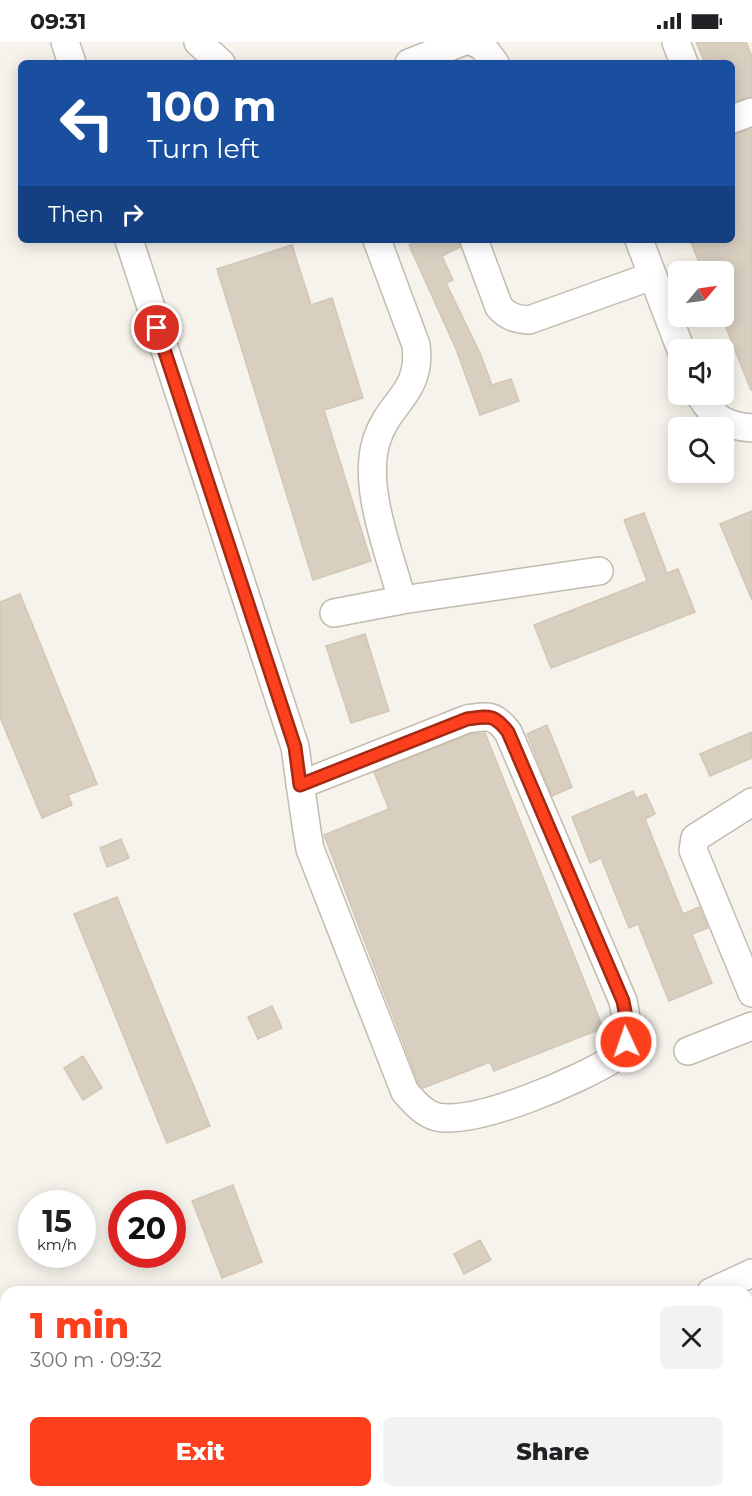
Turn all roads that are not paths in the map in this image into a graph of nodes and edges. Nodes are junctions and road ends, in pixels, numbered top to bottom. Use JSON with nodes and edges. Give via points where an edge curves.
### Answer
{"nodes":[{"id":1,"x":65,"y":42,"type":"edge"},
{"id":2,"x":198,"y":42,"type":"edge"},
{"id":3,"x":462,"y":42,"type":"edge"},
{"id":4,"x":473,"y":42,"type":"edge"},
{"id":5,"x":676,"y":42,"type":"edge"},
{"id":6,"x":71,"y":60,"type":"edge"},
{"id":7,"x":218,"y":60,"type":"edge"},
{"id":8,"x":417,"y":60,"type":"edge"},
{"id":9,"x":493,"y":60,"type":"edge"},
{"id":10,"x":683,"y":60,"type":"edge"},
{"id":11,"x":752,"y":112,"type":"edge"},
{"id":12,"x":735,"y":118,"type":"edge"},
{"id":13,"x":130,"y":243,"type":"edge"},
{"id":14,"x":378,"y":243,"type":"edge"},
{"id":15,"x":475,"y":243,"type":"edge"},
{"id":16,"x":640,"y":243,"type":"edge"},
{"id":17,"x":652,"y":276,"type":"junction"},
{"id":18,"x":677,"y":339,"type":"edge"},
{"id":19,"x":706,"y":405,"type":"edge"},
{"id":20,"x":752,"y":429,"type":"edge"},
{"id":21,"x":599,"y":571,"type":"dead end"},
{"id":22,"x":402,"y":600,"type":"junction"},
{"id":23,"x":334,"y":614,"type":"dead end"},
{"id":24,"x":300,"y":785,"type":"junction"},
{"id":25,"x":752,"y":802,"type":"edge"},
{"id":26,"x":752,"y":993,"type":"edge"},
{"id":27,"x":752,"y":1026,"type":"edge"},
{"id":28,"x":688,"y":1051,"type":"dead end"},
{"id":29,"x":752,"y":1273,"type":"edge"},
{"id":30,"x":724,"y":1286,"type":"edge"}],
"edges":[{"from":1,"to":6,"type":"lane"},
{"from":2,"to":7,"type":"lane"},
{"from":3,"to":8,"type":"lane"},
{"from":4,"to":9,"type":"lane","via":[[482,46]]},
{"from":5,"to":10,"type":"lane"},
{"from":11,"to":12,"type":"lane"},
{"from":13,"to":24,"type":"lane","via":[[295,747]]},
{"from":14,"to":22,"type":"lane","via":[[416,345],[418,363],[417,376],[383,425],[373,454],[376,503]]},
{"from":15,"to":17,"type":"lane","via":[[499,308],[518,319],[529,320]]},
{"from":16,"to":17,"type":"lane"},
{"from":17,"to":18,"type":"lane"},
{"from":19,"to":20,"type":"lane","via":[[732,427]]},
{"from":21,"to":22,"type":"lane"},
{"from":22,"to":23,"type":"lane"},
{"from":24,"to":24,"type":"lane","via":[[310,849],[405,1092],[417,1106],[437,1117],[475,1116],[515,1103],[615,1058],[626,1042],[628,1028],[623,1001],[508,732],[498,719],[467,719]]},
{"from":25,"to":26,"type":"lane","via":[[695,838],[693,850]]},
{"from":27,"to":28,"type":"lane"},
{"from":29,"to":30,"type":"lane"}]}
